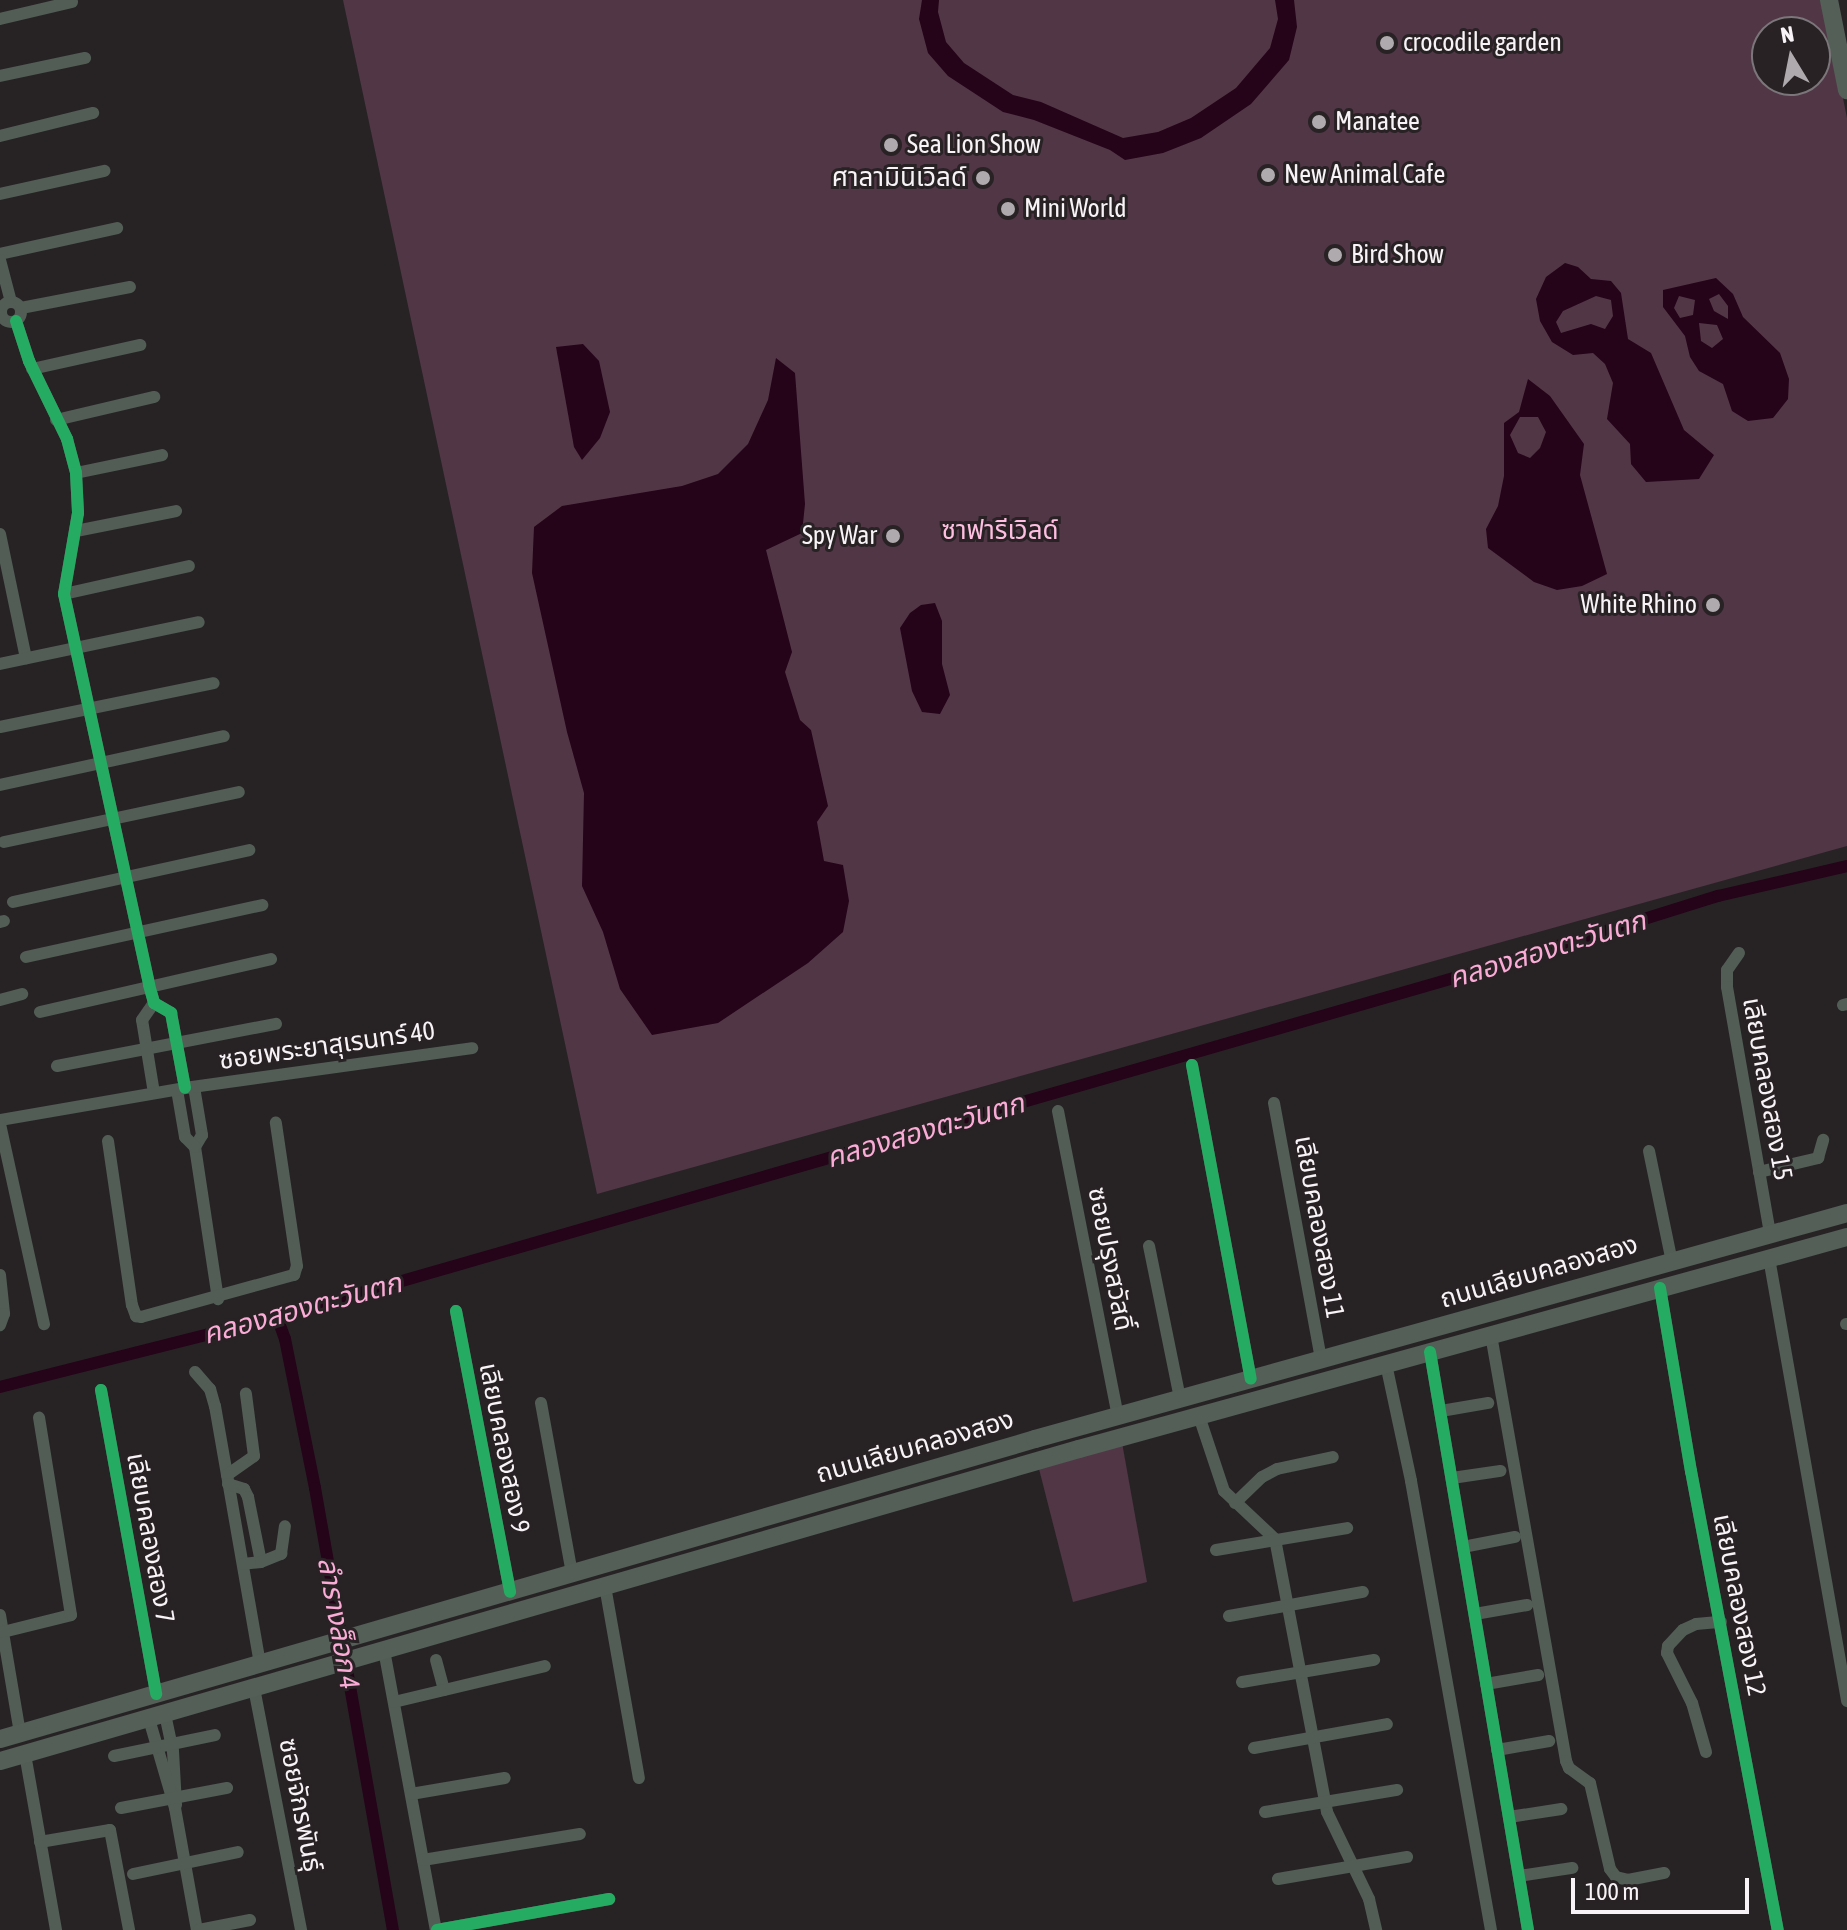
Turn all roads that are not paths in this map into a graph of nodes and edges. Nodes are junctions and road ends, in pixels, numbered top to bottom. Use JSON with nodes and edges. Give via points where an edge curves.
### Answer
{"nodes":[{"id":1,"x":1829,"y":0,"type":"edge"},
{"id":2,"x":72,"y":2,"type":"dead end"},
{"id":3,"x":0,"y":19,"type":"edge"},
{"id":4,"x":85,"y":58,"type":"dead end"},
{"id":5,"x":0,"y":76,"type":"edge"},
{"id":6,"x":1847,"y":90,"type":"edge"},
{"id":7,"x":93,"y":113,"type":"dead end"},
{"id":8,"x":0,"y":136,"type":"edge"},
{"id":9,"x":104,"y":171,"type":"dead end"},
{"id":10,"x":0,"y":194,"type":"edge"},
{"id":11,"x":117,"y":228,"type":"dead end"},
{"id":12,"x":0,"y":257,"type":"edge"},
{"id":13,"x":130,"y":287,"type":"dead end"},
{"id":14,"x":16,"y":305,"type":"junction"},
{"id":15,"x":0,"y":313,"type":"edge"},
{"id":16,"x":16,"y":321,"type":"junction"},
{"id":17,"x":140,"y":345,"type":"dead end"},
{"id":18,"x":32,"y":369,"type":"junction"},
{"id":19,"x":154,"y":397,"type":"dead end"},
{"id":20,"x":56,"y":420,"type":"junction"},
{"id":21,"x":162,"y":455,"type":"dead end"},
{"id":22,"x":76,"y":473,"type":"junction"},
{"id":23,"x":176,"y":511,"type":"dead end"},
{"id":24,"x":76,"y":531,"type":"junction"},
{"id":25,"x":0,"y":534,"type":"edge"},
{"id":26,"x":2,"y":549,"type":"edge"},
{"id":27,"x":189,"y":566,"type":"dead end"},
{"id":28,"x":64,"y":594,"type":"junction"},
{"id":29,"x":14,"y":602,"type":"junction"},
{"id":30,"x":0,"y":605,"type":"edge"},
{"id":31,"x":199,"y":622,"type":"dead end"},
{"id":32,"x":75,"y":647,"type":"junction"},
{"id":33,"x":26,"y":658,"type":"junction"},
{"id":34,"x":0,"y":664,"type":"edge"},
{"id":35,"x":214,"y":683,"type":"dead end"},
{"id":36,"x":88,"y":709,"type":"junction"},
{"id":37,"x":0,"y":727,"type":"edge"},
{"id":38,"x":224,"y":736,"type":"dead end"},
{"id":39,"x":100,"y":764,"type":"junction"},
{"id":40,"x":0,"y":785,"type":"edge"},
{"id":41,"x":239,"y":792,"type":"dead end"},
{"id":42,"x":112,"y":818,"type":"junction"},
{"id":43,"x":4,"y":842,"type":"dead end"},
{"id":44,"x":249,"y":850,"type":"dead end"},
{"id":45,"x":125,"y":876,"type":"junction"},
{"id":46,"x":13,"y":902,"type":"dead end"},
{"id":47,"x":262,"y":905,"type":"dead end"},
{"id":48,"x":137,"y":931,"type":"junction"},
{"id":49,"x":1739,"y":953,"type":"dead end"},
{"id":50,"x":26,"y":957,"type":"dead end"},
{"id":51,"x":271,"y":959,"type":"dead end"},
{"id":52,"x":149,"y":985,"type":"junction"},
{"id":53,"x":22,"y":994,"type":"dead end"},
{"id":54,"x":0,"y":1000,"type":"edge"},
{"id":55,"x":154,"y":1003,"type":"junction"},
{"id":56,"x":40,"y":1012,"type":"dead end"},
{"id":57,"x":276,"y":1024,"type":"dead end"},
{"id":58,"x":178,"y":1042,"type":"junction"},
{"id":59,"x":146,"y":1048,"type":"junction"},
{"id":60,"x":472,"y":1048,"type":"dead end"},
{"id":61,"x":1192,"y":1065,"type":"dead end"},
{"id":62,"x":57,"y":1066,"type":"dead end"},
{"id":63,"x":185,"y":1088,"type":"junction"},
{"id":64,"x":154,"y":1093,"type":"junction"},
{"id":65,"x":1274,"y":1103,"type":"dead end"},
{"id":66,"x":1058,"y":1111,"type":"dead end"},
{"id":67,"x":0,"y":1122,"type":"edge"},
{"id":68,"x":276,"y":1123,"type":"dead end"},
{"id":69,"x":1823,"y":1140,"type":"dead end"},
{"id":70,"x":108,"y":1141,"type":"dead end"},
{"id":71,"x":1649,"y":1151,"type":"dead end"},
{"id":72,"x":1759,"y":1172,"type":"junction"},
{"id":73,"x":1847,"y":1213,"type":"edge"},
{"id":74,"x":1770,"y":1234,"type":"junction"},
{"id":75,"x":1847,"y":1237,"type":"edge"},
{"id":76,"x":1732,"y":1245,"type":"junction"},
{"id":77,"x":1149,"y":1246,"type":"dead end"},
{"id":78,"x":1769,"y":1258,"type":"junction"},
{"id":79,"x":1672,"y":1262,"type":"junction"},
{"id":80,"x":1738,"y":1267,"type":"junction"},
{"id":81,"x":0,"y":1275,"type":"edge"},
{"id":82,"x":1660,"y":1288,"type":"junction"},
{"id":83,"x":218,"y":1299,"type":"junction"},
{"id":84,"x":456,"y":1311,"type":"dead end"},
{"id":85,"x":44,"y":1324,"type":"dead end"},
{"id":86,"x":0,"y":1325,"type":"edge"},
{"id":87,"x":1491,"y":1335,"type":"junction"},
{"id":88,"x":1430,"y":1352,"type":"junction"},
{"id":89,"x":1321,"y":1359,"type":"junction"},
{"id":90,"x":1386,"y":1364,"type":"junction"},
{"id":91,"x":195,"y":1372,"type":"dead end"},
{"id":92,"x":1251,"y":1379,"type":"junction"},
{"id":93,"x":101,"y":1390,"type":"dead end"},
{"id":94,"x":246,"y":1394,"type":"dead end"},
{"id":95,"x":1180,"y":1398,"type":"junction"},
{"id":96,"x":541,"y":1403,"type":"dead end"},
{"id":97,"x":1488,"y":1403,"type":"dead end"},
{"id":98,"x":1441,"y":1411,"type":"junction"},
{"id":99,"x":1118,"y":1416,"type":"junction"},
{"id":100,"x":1199,"y":1416,"type":"junction"},
{"id":101,"x":39,"y":1418,"type":"dead end"},
{"id":102,"x":1333,"y":1457,"type":"dead end"},
{"id":103,"x":1500,"y":1471,"type":"dead end"},
{"id":104,"x":1452,"y":1478,"type":"junction"},
{"id":105,"x":228,"y":1479,"type":"junction"},
{"id":106,"x":1235,"y":1503,"type":"junction"},
{"id":107,"x":285,"y":1526,"type":"dead end"},
{"id":108,"x":1347,"y":1528,"type":"dead end"},
{"id":109,"x":1515,"y":1537,"type":"dead end"},
{"id":110,"x":1275,"y":1539,"type":"junction"},
{"id":111,"x":1463,"y":1547,"type":"junction"},
{"id":112,"x":1216,"y":1550,"type":"dead end"},
{"id":113,"x":261,"y":1562,"type":"junction"},
{"id":114,"x":243,"y":1564,"type":"junction"},
{"id":115,"x":572,"y":1574,"type":"junction"},
{"id":116,"x":605,"y":1586,"type":"junction"},
{"id":117,"x":510,"y":1592,"type":"junction"},
{"id":118,"x":1363,"y":1592,"type":"dead end"},
{"id":119,"x":1288,"y":1605,"type":"junction"},
{"id":120,"x":1527,"y":1605,"type":"dead end"},
{"id":121,"x":1475,"y":1614,"type":"junction"},
{"id":122,"x":0,"y":1615,"type":"edge"},
{"id":123,"x":1229,"y":1616,"type":"dead end"},
{"id":124,"x":1721,"y":1622,"type":"junction"},
{"id":125,"x":3,"y":1632,"type":"junction"},
{"id":126,"x":384,"y":1650,"type":"junction"},
{"id":127,"x":436,"y":1660,"type":"dead end"},
{"id":128,"x":1374,"y":1660,"type":"dead end"},
{"id":129,"x":260,"y":1664,"type":"junction"},
{"id":130,"x":545,"y":1666,"type":"dead end"},
{"id":131,"x":1301,"y":1672,"type":"junction"},
{"id":132,"x":1538,"y":1675,"type":"dead end"},
{"id":133,"x":1242,"y":1682,"type":"dead end"},
{"id":134,"x":1486,"y":1684,"type":"junction"},
{"id":135,"x":254,"y":1688,"type":"junction"},
{"id":136,"x":444,"y":1690,"type":"junction"},
{"id":137,"x":156,"y":1694,"type":"junction"},
{"id":138,"x":1847,"y":1701,"type":"edge"},
{"id":139,"x":394,"y":1702,"type":"junction"},
{"id":140,"x":157,"y":1716,"type":"junction"},
{"id":141,"x":1387,"y":1724,"type":"dead end"},
{"id":142,"x":20,"y":1733,"type":"junction"},
{"id":143,"x":215,"y":1735,"type":"dead end"},
{"id":144,"x":1313,"y":1737,"type":"junction"},
{"id":145,"x":0,"y":1739,"type":"edge"},
{"id":146,"x":1549,"y":1741,"type":"dead end"},
{"id":147,"x":172,"y":1744,"type":"junction"},
{"id":148,"x":156,"y":1747,"type":"junction"},
{"id":149,"x":1254,"y":1748,"type":"dead end"},
{"id":150,"x":1497,"y":1750,"type":"junction"},
{"id":151,"x":1706,"y":1752,"type":"dead end"},
{"id":152,"x":25,"y":1754,"type":"junction"},
{"id":153,"x":114,"y":1756,"type":"dead end"},
{"id":154,"x":0,"y":1761,"type":"edge"},
{"id":155,"x":505,"y":1778,"type":"dead end"},
{"id":156,"x":639,"y":1778,"type":"dead end"},
{"id":157,"x":227,"y":1788,"type":"dead end"},
{"id":158,"x":1397,"y":1790,"type":"dead end"},
{"id":159,"x":411,"y":1794,"type":"junction"},
{"id":160,"x":174,"y":1801,"type":"junction"},
{"id":161,"x":1325,"y":1802,"type":"junction"},
{"id":162,"x":121,"y":1808,"type":"dead end"},
{"id":163,"x":1561,"y":1809,"type":"dead end"},
{"id":164,"x":1265,"y":1812,"type":"dead end"},
{"id":165,"x":1509,"y":1817,"type":"junction"},
{"id":166,"x":580,"y":1834,"type":"dead end"},
{"id":167,"x":40,"y":1842,"type":"junction"},
{"id":168,"x":238,"y":1852,"type":"dead end"},
{"id":169,"x":1407,"y":1857,"type":"dead end"},
{"id":170,"x":423,"y":1860,"type":"junction"},
{"id":171,"x":185,"y":1863,"type":"junction"},
{"id":172,"x":1354,"y":1866,"type":"junction"},
{"id":173,"x":1572,"y":1868,"type":"dead end"},
{"id":174,"x":1664,"y":1873,"type":"dead end"},
{"id":175,"x":133,"y":1874,"type":"dead end"},
{"id":176,"x":1519,"y":1876,"type":"junction"},
{"id":177,"x":1278,"y":1879,"type":"dead end"},
{"id":178,"x":609,"y":1899,"type":"dead end"},
{"id":179,"x":250,"y":1920,"type":"dead end"},
{"id":180,"x":56,"y":1930,"type":"edge"},
{"id":181,"x":129,"y":1930,"type":"edge"},
{"id":182,"x":198,"y":1930,"type":"edge"},
{"id":183,"x":301,"y":1930,"type":"edge"},
{"id":184,"x":437,"y":1930,"type":"edge"},
{"id":185,"x":1376,"y":1930,"type":"edge"},
{"id":186,"x":1491,"y":1930,"type":"edge"},
{"id":187,"x":1528,"y":1930,"type":"edge"},
{"id":188,"x":1778,"y":1930,"type":"edge"}],
"edges":[{"from":1,"to":6,"type":"main road"},
{"from":2,"to":3,"type":"street"},
{"from":4,"to":5,"type":"street"},
{"from":7,"to":8,"type":"street"},
{"from":9,"to":10,"type":"street"},
{"from":11,"to":12,"type":"street"},
{"from":12,"to":14,"type":"street"},
{"from":13,"to":14,"type":"street"},
{"from":14,"to":15,"type":"street","via":[[3,305]]},
{"from":14,"to":16,"type":"street","via":[[21,316]]},
{"from":15,"to":16,"type":"street","via":[[5,320]]},
{"from":16,"to":18,"type":"street"},
{"from":17,"to":18,"type":"street"},
{"from":18,"to":20,"type":"street"},
{"from":19,"to":20,"type":"street"},
{"from":20,"to":22,"type":"street"},
{"from":21,"to":22,"type":"street"},
{"from":22,"to":24,"type":"street"},
{"from":23,"to":24,"type":"street"},
{"from":24,"to":28,"type":"street"},
{"from":25,"to":26,"type":"street"},
{"from":26,"to":29,"type":"street"},
{"from":27,"to":28,"type":"street"},
{"from":28,"to":32,"type":"street"},
{"from":29,"to":30,"type":"street"},
{"from":29,"to":33,"type":"street"},
{"from":31,"to":32,"type":"street"},
{"from":32,"to":33,"type":"street"},
{"from":32,"to":36,"type":"street"},
{"from":33,"to":34,"type":"street"},
{"from":35,"to":36,"type":"street"},
{"from":36,"to":37,"type":"street"},
{"from":36,"to":39,"type":"street"},
{"from":38,"to":39,"type":"street"},
{"from":39,"to":40,"type":"street"},
{"from":39,"to":42,"type":"street"},
{"from":41,"to":42,"type":"street"},
{"from":42,"to":43,"type":"street"},
{"from":42,"to":45,"type":"street"},
{"from":44,"to":45,"type":"street"},
{"from":45,"to":46,"type":"street"},
{"from":45,"to":48,"type":"street"},
{"from":47,"to":48,"type":"street"},
{"from":48,"to":50,"type":"street"},
{"from":48,"to":52,"type":"street"},
{"from":49,"to":72,"type":"street","name":"เลียบคลองสอง 15","via":[[1727,970],[1727,987]]},
{"from":51,"to":52,"type":"street"},
{"from":52,"to":55,"type":"street"},
{"from":52,"to":56,"type":"street"},
{"from":53,"to":54,"type":"street"},
{"from":55,"to":58,"type":"street","via":[[171,1013]]},
{"from":55,"to":59,"type":"street","via":[[142,1020]]},
{"from":57,"to":58,"type":"street"},
{"from":58,"to":59,"type":"street"},
{"from":58,"to":63,"type":"street"},
{"from":59,"to":62,"type":"street"},
{"from":59,"to":64,"type":"street"},
{"from":60,"to":63,"type":"street","name":"ซอยพระยาสุเรนทร์ 40"},
{"from":61,"to":92,"type":"street"},
{"from":63,"to":64,"type":"street","name":"ซอยพระยาสุเรนทร์ 40"},
{"from":63,"to":83,"type":"street","via":[[202,1135],[195,1147]]},
{"from":64,"to":67,"type":"street","name":"ซอยพระยาสุเรนทร์ 40"},
{"from":65,"to":89,"type":"street","name":"เลียบคลองสอง 11"},
{"from":66,"to":99,"type":"street","name":"ซอยปรุงสวัสดิ์"},
{"from":67,"to":85,"type":"street"},
{"from":68,"to":83,"type":"street","via":[[297,1270],[289,1278]]},
{"from":69,"to":72,"type":"street","via":[[1818,1158]]},
{"from":70,"to":83,"type":"street","via":[[136,1316]]},
{"from":71,"to":79,"type":"street"},
{"from":72,"to":74,"type":"street","name":"เลียบคลองสอง 15"},
{"from":73,"to":74,"type":"main road","name":"ถนนเลียบคลองสอง"},
{"from":74,"to":76,"type":"main road","name":"ถนนเลียบคลองสอง"},
{"from":75,"to":78,"type":"main road","name":"ถนนเลียบคลองสอง"},
{"from":76,"to":79,"type":"main road","name":"ถนนเลียบคลองสอง"},
{"from":76,"to":80,"type":"main road"},
{"from":77,"to":95,"type":"street"},
{"from":78,"to":80,"type":"main road","name":"ถนนเลียบคลองสอง"},
{"from":78,"to":138,"type":"street"},
{"from":79,"to":89,"type":"main road","name":"ถนนเลียบคลองสอง"},
{"from":80,"to":82,"type":"main road","name":"ถนนเลียบคลองสอง"},
{"from":81,"to":86,"type":"street"},
{"from":82,"to":87,"type":"main road","name":"ถนนเลียบคลองสอง"},
{"from":82,"to":124,"type":"street","name":"เลียบคลองสอง 12"},
{"from":84,"to":117,"type":"street","name":"เลียบคลองสอง 9"},
{"from":87,"to":88,"type":"main road","name":"ถนนเลียบคลองสอง"},
{"from":87,"to":174,"type":"street","via":[[1566,1761],[1590,1783],[1616,1877]]},
{"from":88,"to":90,"type":"main road","name":"ถนนเลียบคลองสอง"},
{"from":88,"to":98,"type":"street"},
{"from":89,"to":92,"type":"main road","name":"ถนนเลียบคลองสอง"},
{"from":90,"to":100,"type":"main road","name":"ถนนเลียบคลองสอง"},
{"from":90,"to":186,"type":"street"},
{"from":91,"to":105,"type":"street","via":[[210,1389]]},
{"from":92,"to":95,"type":"main road","name":"ถนนเลียบคลองสอง"},
{"from":93,"to":137,"type":"street","name":"เลียบคลองสอง 7"},
{"from":94,"to":105,"type":"street","via":[[254,1456]]},
{"from":95,"to":99,"type":"main road","name":"ถนนเลียบคลองสอง"},
{"from":96,"to":115,"type":"street"},
{"from":97,"to":98,"type":"street"},
{"from":98,"to":104,"type":"street"},
{"from":99,"to":115,"type":"main road","name":"ถนนเลียบคลองสอง"},
{"from":100,"to":106,"type":"street","via":[[1224,1491]]},
{"from":100,"to":116,"type":"main road","name":"ถนนเลียบคลองสอง"},
{"from":101,"to":125,"type":"street","via":[[71,1615]]},
{"from":102,"to":106,"type":"street","via":[[1277,1469]]},
{"from":103,"to":104,"type":"street"},
{"from":104,"to":111,"type":"street"},
{"from":105,"to":113,"type":"street","via":[[248,1497]]},
{"from":105,"to":114,"type":"street"},
{"from":106,"to":110,"type":"street"},
{"from":107,"to":113,"type":"street","via":[[281,1554]]},
{"from":108,"to":110,"type":"street"},
{"from":109,"to":111,"type":"street"},
{"from":110,"to":112,"type":"street"},
{"from":110,"to":119,"type":"street"},
{"from":111,"to":121,"type":"street"},
{"from":113,"to":114,"type":"street"},
{"from":114,"to":129,"type":"street"},
{"from":115,"to":117,"type":"main road","name":"ถนนเลียบคลองสอง"},
{"from":116,"to":126,"type":"main road","name":"ถนนเลียบคลองสอง"},
{"from":116,"to":156,"type":"street"},
{"from":117,"to":129,"type":"main road","name":"ถนนเลียบคลองสอง"},
{"from":118,"to":119,"type":"street"},
{"from":119,"to":123,"type":"street"},
{"from":119,"to":131,"type":"street"},
{"from":120,"to":121,"type":"street"},
{"from":121,"to":134,"type":"street"},
{"from":122,"to":125,"type":"street"},
{"from":124,"to":151,"type":"street","via":[[1683,1630],[1667,1653],[1692,1703]]},
{"from":124,"to":188,"type":"street","name":"เลียบคลองสอง 12"},
{"from":125,"to":142,"type":"street"},
{"from":126,"to":135,"type":"main road","name":"ถนนเลียบคลองสอง"},
{"from":126,"to":139,"type":"street"},
{"from":127,"to":136,"type":"street"},
{"from":128,"to":131,"type":"street"},
{"from":129,"to":137,"type":"main road","name":"ถนนเลียบคลองสอง"},
{"from":130,"to":136,"type":"street"},
{"from":131,"to":133,"type":"street"},
{"from":131,"to":144,"type":"street"},
{"from":132,"to":134,"type":"street"},
{"from":134,"to":150,"type":"street"},
{"from":135,"to":140,"type":"main road","name":"ถนนเลียบคลองสอง"},
{"from":135,"to":183,"type":"street","name":"ซอยจักรพันธุ์"},
{"from":136,"to":139,"type":"street"},
{"from":137,"to":142,"type":"main road","name":"ถนนเลียบคลองสอง"},
{"from":139,"to":159,"type":"street"},
{"from":140,"to":147,"type":"street"},
{"from":140,"to":148,"type":"street"},
{"from":140,"to":152,"type":"main road","name":"ถนนเลียบคลองสอง"},
{"from":141,"to":144,"type":"street"},
{"from":142,"to":145,"type":"main road","name":"ถนนเลียบคลองสอง"},
{"from":143,"to":147,"type":"street"},
{"from":144,"to":149,"type":"street"},
{"from":144,"to":161,"type":"street"},
{"from":146,"to":150,"type":"street"},
{"from":147,"to":148,"type":"street"},
{"from":147,"to":160,"type":"street"},
{"from":148,"to":153,"type":"street"},
{"from":148,"to":160,"type":"street"},
{"from":150,"to":165,"type":"street"},
{"from":152,"to":154,"type":"main road","name":"ถนนเลียบคลองสอง"},
{"from":152,"to":167,"type":"street"},
{"from":155,"to":159,"type":"street"},
{"from":157,"to":160,"type":"street"},
{"from":158,"to":161,"type":"street"},
{"from":159,"to":170,"type":"street"},
{"from":160,"to":162,"type":"street"},
{"from":160,"to":171,"type":"street"},
{"from":161,"to":164,"type":"street"},
{"from":161,"to":172,"type":"street"},
{"from":163,"to":165,"type":"street"},
{"from":165,"to":176,"type":"street"},
{"from":166,"to":170,"type":"street"},
{"from":167,"to":180,"type":"street"},
{"from":167,"to":181,"type":"street","via":[[110,1830]]},
{"from":168,"to":171,"type":"street"},
{"from":169,"to":172,"type":"street"},
{"from":170,"to":184,"type":"street"},
{"from":171,"to":175,"type":"street"},
{"from":171,"to":182,"type":"street"},
{"from":172,"to":177,"type":"street"},
{"from":172,"to":185,"type":"street"},
{"from":173,"to":176,"type":"street"},
{"from":176,"to":187,"type":"street"},
{"from":178,"to":184,"type":"street"},
{"from":179,"to":182,"type":"street"}]}
